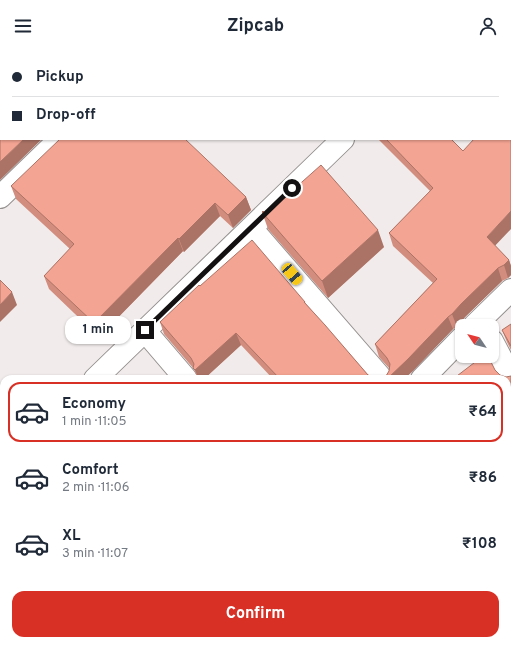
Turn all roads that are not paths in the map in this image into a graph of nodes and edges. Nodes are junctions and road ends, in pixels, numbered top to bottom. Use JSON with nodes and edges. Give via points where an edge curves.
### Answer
{"nodes":[{"id":1,"x":59,"y":140,"type":"edge"},
{"id":2,"x":342,"y":140,"type":"edge"},
{"id":3,"x":0,"y":196,"type":"edge"},
{"id":4,"x":251,"y":228,"type":"junction"},
{"id":5,"x":511,"y":290,"type":"edge"},
{"id":6,"x":484,"y":319,"type":"edge"},
{"id":7,"x":145,"y":330,"type":"junction"},
{"id":8,"x":455,"y":345,"type":"edge"},
{"id":9,"x":499,"y":354,"type":"edge"},
{"id":10,"x":99,"y":375,"type":"edge"},
{"id":11,"x":183,"y":375,"type":"edge"},
{"id":12,"x":379,"y":375,"type":"edge"},
{"id":13,"x":426,"y":375,"type":"edge"},
{"id":14,"x":510,"y":375,"type":"edge"}],
"edges":[{"from":1,"to":3,"type":"street"},
{"from":2,"to":4,"type":"street"},
{"from":4,"to":7,"type":"street"},
{"from":4,"to":12,"type":"street"},
{"from":5,"to":6,"type":"street"},
{"from":7,"to":10,"type":"street"},
{"from":7,"to":11,"type":"street"},
{"from":8,"to":13,"type":"street"},
{"from":9,"to":14,"type":"street"}]}
